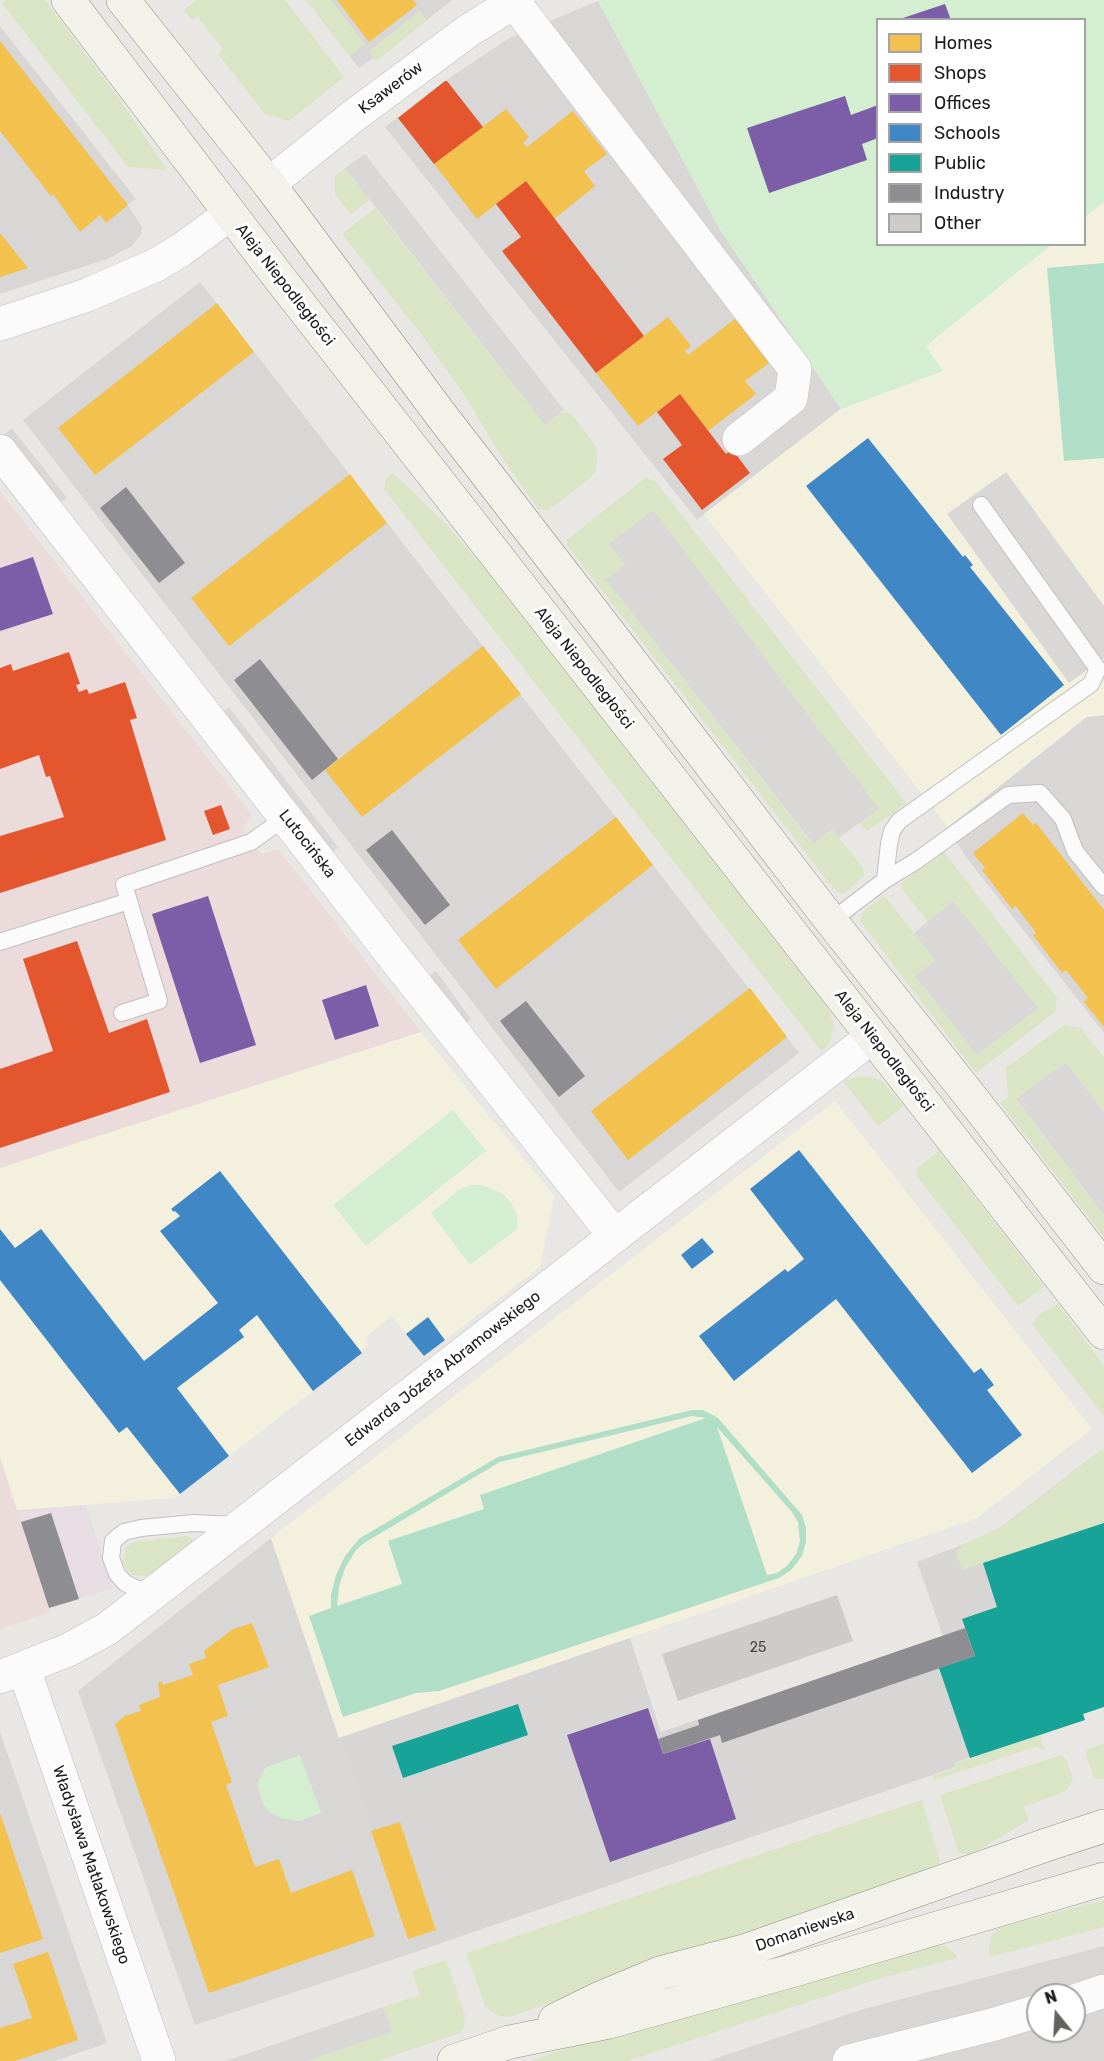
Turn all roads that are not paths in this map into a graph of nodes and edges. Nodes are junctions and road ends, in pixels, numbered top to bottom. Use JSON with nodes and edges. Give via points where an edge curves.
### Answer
{"nodes":[{"id":1,"x":68,"y":0,"type":"edge"},
{"id":2,"x":123,"y":0,"type":"edge"},
{"id":3,"x":501,"y":4,"type":"edge"},
{"id":4,"x":269,"y":184,"type":"junction"},
{"id":5,"x":230,"y":214,"type":"junction"},
{"id":6,"x":0,"y":324,"type":"edge"},
{"id":7,"x":739,"y":439,"type":"dead end"},
{"id":8,"x":0,"y":451,"type":"edge"},
{"id":9,"x":981,"y":505,"type":"dead end"},
{"id":10,"x":286,"y":817,"type":"junction"},
{"id":11,"x":885,"y":880,"type":"junction"},
{"id":12,"x":1104,"y":887,"type":"edge"},
{"id":13,"x":129,"y":902,"type":"junction"},
{"id":14,"x":831,"y":921,"type":"junction"},
{"id":15,"x":0,"y":942,"type":"edge"},
{"id":16,"x":122,"y":1013,"type":"dead end"},
{"id":17,"x":872,"y":1037,"type":"junction"},
{"id":18,"x":615,"y":1236,"type":"junction"},
{"id":19,"x":1104,"y":1268,"type":"edge"},
{"id":20,"x":1104,"y":1333,"type":"edge"},
{"id":21,"x":242,"y":1525,"type":"junction"},
{"id":22,"x":157,"y":1592,"type":"junction"},
{"id":23,"x":12,"y":1673,"type":"edge"},
{"id":24,"x":1104,"y":1826,"type":"edge"},
{"id":25,"x":1104,"y":1879,"type":"edge"},
{"id":26,"x":1104,"y":1991,"type":"edge"},
{"id":27,"x":1086,"y":1997,"type":"edge"},
{"id":28,"x":1026,"y":2015,"type":"edge"},
{"id":29,"x":510,"y":2042,"type":"junction"},
{"id":30,"x":159,"y":2061,"type":"edge"},
{"id":31,"x":454,"y":2061,"type":"edge"},
{"id":32,"x":849,"y":2061,"type":"edge"}],
"edges":[{"from":1,"to":5,"type":"main road","name":"Aleja Niepodległości"},
{"from":2,"to":4,"type":"main road"},
{"from":3,"to":4,"type":"street","name":"Ksawerów"},
{"from":3,"to":7,"type":"street","via":[[795,369],[791,398]]},
{"from":4,"to":5,"type":"main road"},
{"from":4,"to":14,"type":"main road","via":[[441,415]]},
{"from":5,"to":6,"type":"street","via":[[156,265],[87,295]]},
{"from":5,"to":17,"type":"main road","name":"Aleja Niepodległości"},
{"from":8,"to":10,"type":"street","name":"Lutocińska"},
{"from":9,"to":11,"type":"lane","via":[[1098,669],[1091,684],[899,821],[892,831]]},
{"from":10,"to":13,"type":"lane","via":[[251,842],[124,885]]},
{"from":10,"to":18,"type":"street","name":"Lutocińska"},
{"from":11,"to":12,"type":"lane","via":[[1008,795],[1040,793],[1063,819],[1075,851]]},
{"from":11,"to":14,"type":"lane"},
{"from":13,"to":15,"type":"lane"},
{"from":13,"to":16,"type":"lane","via":[[159,1001]]},
{"from":14,"to":19,"type":"main road"},
{"from":17,"to":18,"type":"street","name":"Edwarda Józefa Abramowskiego"},
{"from":17,"to":20,"type":"main road","name":"Aleja Niepodległości"},
{"from":18,"to":21,"type":"street","name":"Edwarda Józefa Abramowskiego"},
{"from":21,"to":22,"type":"street","name":"Edwarda Józefa Abramowskiego"},
{"from":21,"to":22,"type":"lane","via":[[193,1523],[124,1532],[113,1541],[111,1558],[117,1574],[137,1589]]},
{"from":22,"to":23,"type":"street","name":"Edwarda Józefa Abramowskiego","via":[[107,1629]]},
{"from":23,"to":30,"type":"street","name":"Władysława Matlakowskiego"},
{"from":24,"to":29,"type":"main road","name":"Domaniewska","via":[[744,1951],[660,1973]]},
{"from":25,"to":29,"type":"main road","name":"Domaniewska","via":[[609,2022]]},
{"from":26,"to":27,"type":"street"},
{"from":28,"to":32,"type":"street"},
{"from":29,"to":31,"type":"main road","name":"Domaniewska"}]}
